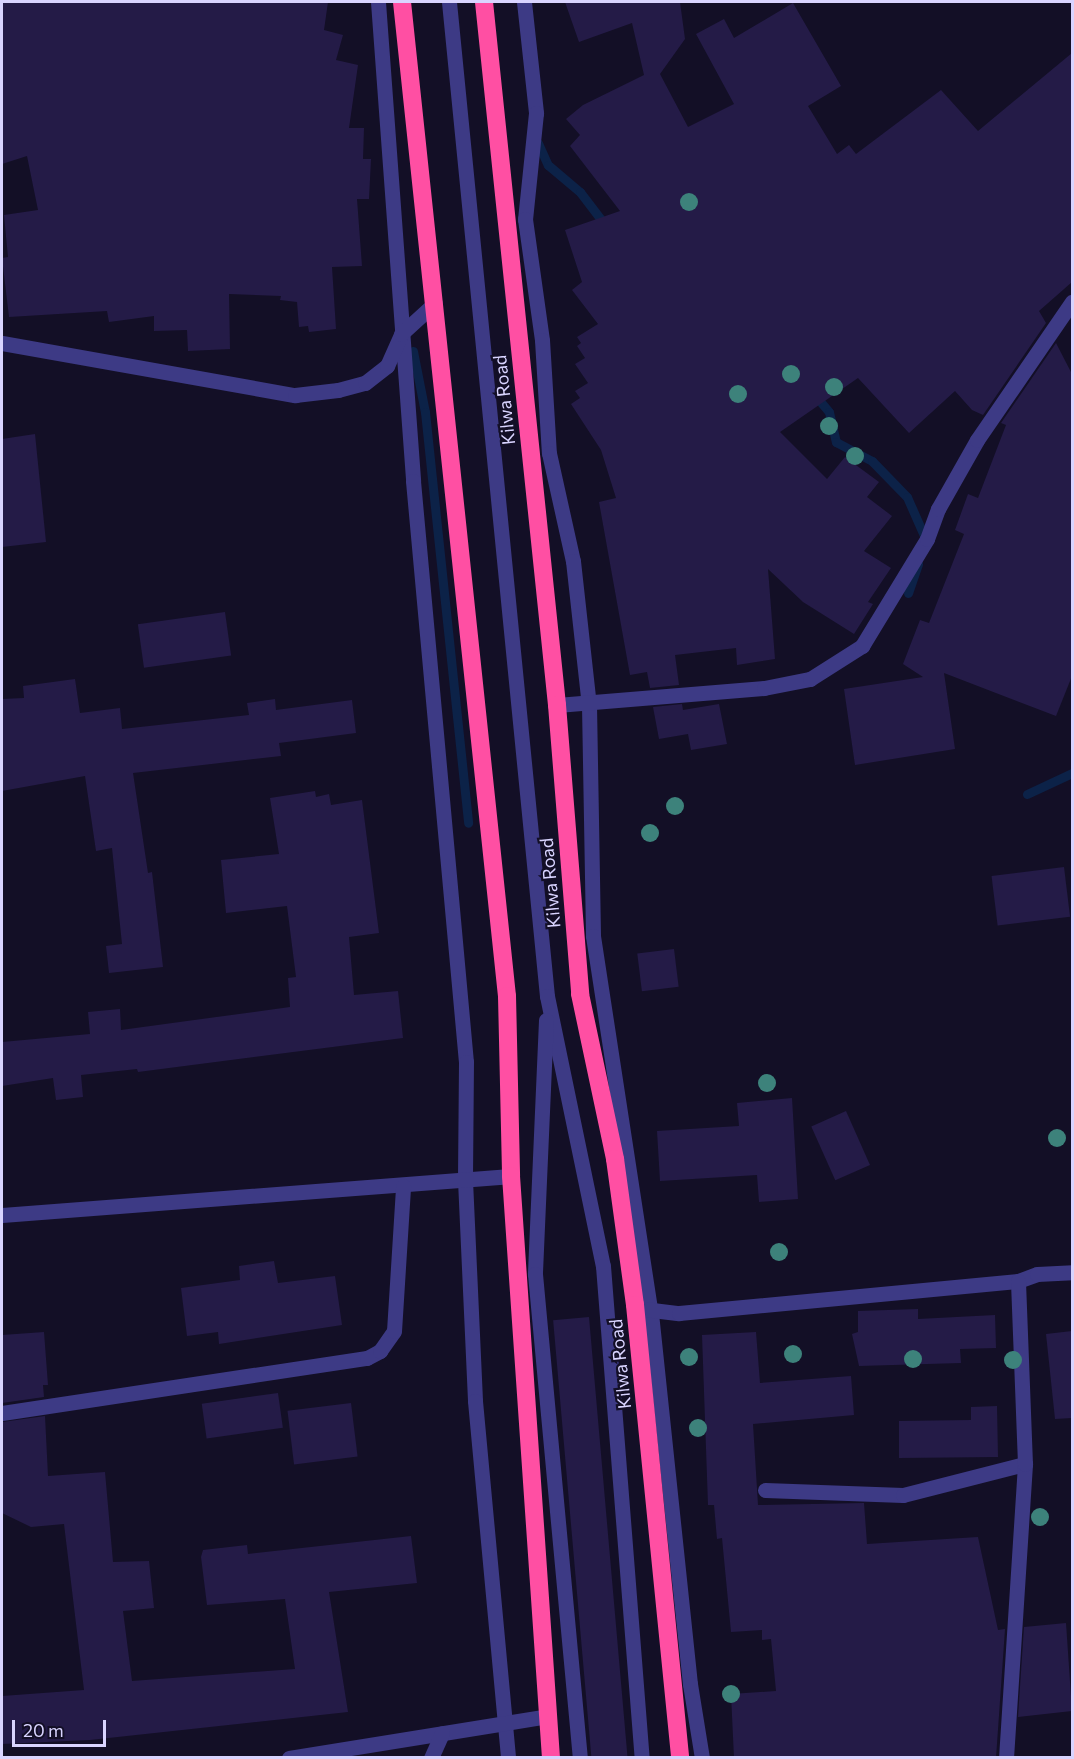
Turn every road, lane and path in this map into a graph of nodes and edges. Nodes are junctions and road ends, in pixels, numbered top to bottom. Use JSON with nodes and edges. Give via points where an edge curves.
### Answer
{"nodes":[{"id":1,"x":378,"y":2,"type":"edge"},
{"id":2,"x":402,"y":2,"type":"edge"},
{"id":3,"x":449,"y":2,"type":"edge"},
{"id":4,"x":484,"y":2,"type":"edge"},
{"id":5,"x":524,"y":2,"type":"edge"},
{"id":6,"x":1072,"y":302,"type":"edge"},
{"id":7,"x":435,"y":303,"type":"junction"},
{"id":8,"x":401,"y":334,"type":"junction"},
{"id":9,"x":2,"y":343,"type":"edge"},
{"id":10,"x":556,"y":705,"type":"junction"},
{"id":11,"x":589,"y":705,"type":"junction"},
{"id":12,"x":547,"y":996,"type":"junction"},
{"id":13,"x":511,"y":1176,"type":"junction"},
{"id":14,"x":465,"y":1180,"type":"junction"},
{"id":15,"x":404,"y":1186,"type":"junction"},
{"id":16,"x":2,"y":1215,"type":"edge"},
{"id":17,"x":1072,"y":1272,"type":"edge"},
{"id":18,"x":1018,"y":1281,"type":"junction"},
{"id":19,"x":643,"y":1309,"type":"junction"},
{"id":20,"x":2,"y":1413,"type":"edge"},
{"id":21,"x":1025,"y":1464,"type":"junction"},
{"id":22,"x":765,"y":1490,"type":"dead end"},
{"id":23,"x":548,"y":1716,"type":"junction"},
{"id":24,"x":505,"y":1721,"type":"junction"},
{"id":25,"x":442,"y":1732,"type":"junction"},
{"id":26,"x":289,"y":1758,"type":"edge"},
{"id":27,"x":431,"y":1758,"type":"edge"},
{"id":28,"x":508,"y":1758,"type":"edge"},
{"id":29,"x":551,"y":1758,"type":"edge"},
{"id":30,"x":580,"y":1758,"type":"edge"},
{"id":31,"x":642,"y":1758,"type":"edge"},
{"id":32,"x":680,"y":1758,"type":"edge"},
{"id":33,"x":702,"y":1758,"type":"edge"},
{"id":34,"x":1006,"y":1758,"type":"edge"}],
"edges":[{"from":1,"to":8,"type":"street"},
{"from":2,"to":7,"type":"highway"},
{"from":3,"to":12,"type":"street"},
{"from":4,"to":10,"type":"highway","name":"Kilwa Road"},
{"from":5,"to":11,"type":"street","via":[[536,113],[525,219],[542,340],[549,453],[573,561]]},
{"from":6,"to":11,"type":"street","via":[[977,440],[938,509],[927,539],[862,646],[810,679]]},
{"from":7,"to":8,"type":"street"},
{"from":7,"to":13,"type":"highway","via":[[507,996]]},
{"from":8,"to":9,"type":"street","via":[[387,366],[365,382],[295,395]]},
{"from":8,"to":14,"type":"street","via":[[466,1062]]},
{"from":10,"to":11,"type":"street"},
{"from":10,"to":19,"type":"highway","name":"Kilwa Road","via":[[580,994]]},
{"from":11,"to":19,"type":"street","via":[[593,936]]},
{"from":12,"to":30,"type":"street","via":[[535,1274]]},
{"from":12,"to":31,"type":"street","via":[[603,1266]]},
{"from":13,"to":14,"type":"street"},
{"from":13,"to":23,"type":"highway"},
{"from":14,"to":15,"type":"street"},
{"from":14,"to":24,"type":"street","via":[[475,1401]]},
{"from":15,"to":16,"type":"street"},
{"from":15,"to":20,"type":"street","via":[[394,1330],[380,1351],[367,1358]]},
{"from":17,"to":18,"type":"street","via":[[1036,1274]]},
{"from":18,"to":19,"type":"street"},
{"from":18,"to":21,"type":"street"},
{"from":19,"to":32,"type":"highway","name":"Kilwa Road"},
{"from":19,"to":33,"type":"street"},
{"from":21,"to":22,"type":"street","via":[[903,1495]]},
{"from":21,"to":34,"type":"street"},
{"from":23,"to":24,"type":"street"},
{"from":23,"to":29,"type":"highway"},
{"from":24,"to":25,"type":"street"},
{"from":24,"to":28,"type":"street"},
{"from":25,"to":26,"type":"street"},
{"from":25,"to":27,"type":"street"}]}
